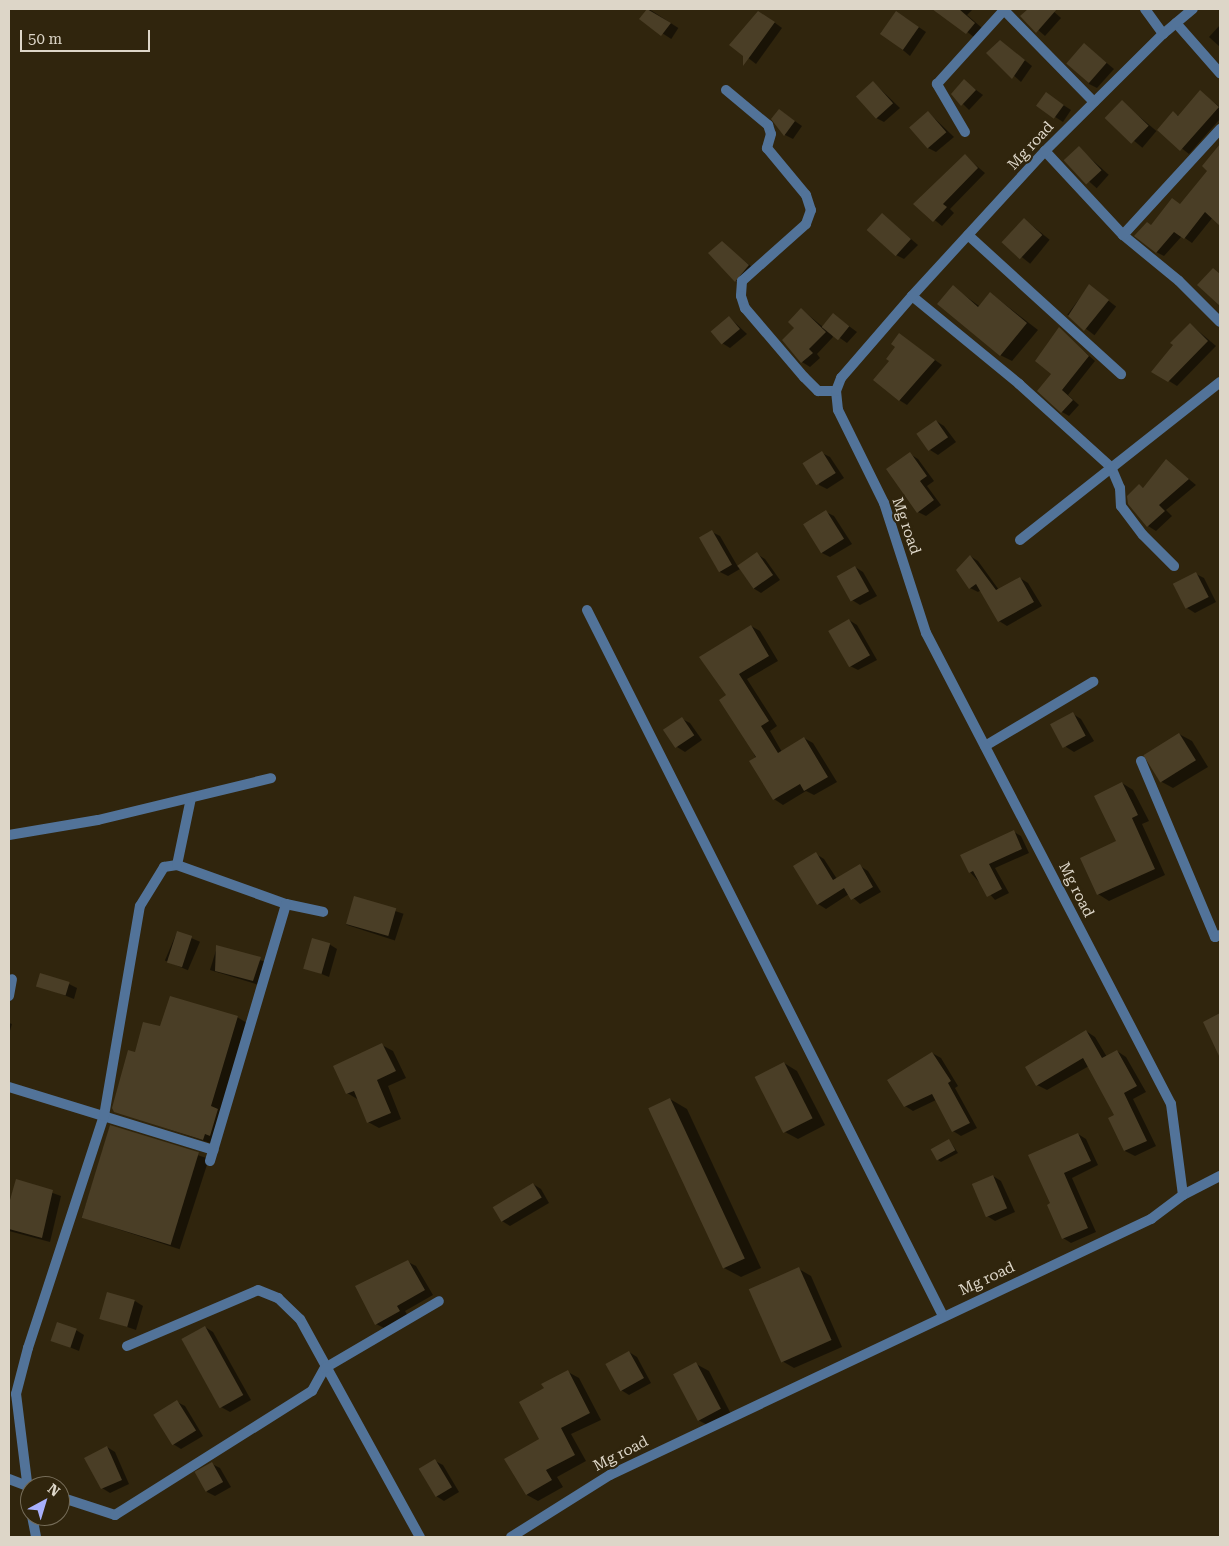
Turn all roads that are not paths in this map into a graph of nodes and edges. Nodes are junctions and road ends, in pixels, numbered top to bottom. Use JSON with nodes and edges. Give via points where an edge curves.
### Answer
{"nodes":[{"id":1,"x":1004,"y":9,"type":"edge"},
{"id":2,"x":1145,"y":9,"type":"edge"},
{"id":3,"x":1193,"y":9,"type":"edge"},
{"id":4,"x":1176,"y":23,"type":"junction"},
{"id":5,"x":1163,"y":34,"type":"junction"},
{"id":6,"x":1220,"y":73,"type":"edge"},
{"id":7,"x":726,"y":90,"type":"dead end"},
{"id":8,"x":1094,"y":102,"type":"junction"},
{"id":9,"x":1220,"y":129,"type":"edge"},
{"id":10,"x":965,"y":132,"type":"dead end"},
{"id":11,"x":1046,"y":151,"type":"junction"},
{"id":12,"x":968,"y":235,"type":"junction"},
{"id":13,"x":1123,"y":235,"type":"junction"},
{"id":14,"x":912,"y":296,"type":"junction"},
{"id":15,"x":1220,"y":322,"type":"edge"},
{"id":16,"x":1121,"y":374,"type":"dead end"},
{"id":17,"x":1220,"y":382,"type":"edge"},
{"id":18,"x":836,"y":391,"type":"junction"},
{"id":19,"x":1111,"y":467,"type":"junction"},
{"id":20,"x":1020,"y":540,"type":"dead end"},
{"id":21,"x":1174,"y":566,"type":"dead end"},
{"id":22,"x":587,"y":610,"type":"dead end"},
{"id":23,"x":1093,"y":682,"type":"dead end"},
{"id":24,"x":985,"y":746,"type":"junction"},
{"id":25,"x":1141,"y":761,"type":"dead end"},
{"id":26,"x":271,"y":778,"type":"dead end"},
{"id":27,"x":191,"y":798,"type":"junction"},
{"id":28,"x":9,"y":835,"type":"edge"},
{"id":29,"x":176,"y":865,"type":"junction"},
{"id":30,"x":286,"y":904,"type":"junction"},
{"id":31,"x":322,"y":912,"type":"dead end"},
{"id":32,"x":1220,"y":935,"type":"edge"},
{"id":33,"x":12,"y":979,"type":"dead end"},
{"id":34,"x":9,"y":996,"type":"edge"},
{"id":35,"x":9,"y":1087,"type":"edge"},
{"id":36,"x":104,"y":1116,"type":"junction"},
{"id":37,"x":214,"y":1150,"type":"junction"},
{"id":38,"x":210,"y":1161,"type":"dead end"},
{"id":39,"x":1220,"y":1176,"type":"edge"},
{"id":40,"x":1183,"y":1195,"type":"junction"},
{"id":41,"x":439,"y":1301,"type":"dead end"},
{"id":42,"x":943,"y":1316,"type":"junction"},
{"id":43,"x":127,"y":1346,"type":"dead end"},
{"id":44,"x":326,"y":1368,"type":"junction"},
{"id":45,"x":27,"y":1476,"type":"edge"},
{"id":46,"x":70,"y":1500,"type":"edge"},
{"id":47,"x":420,"y":1537,"type":"edge"},
{"id":48,"x":511,"y":1537,"type":"edge"}],
"edges":[{"from":1,"to":8,"type":"street"},
{"from":1,"to":10,"type":"street","via":[[938,84]]},
{"from":2,"to":5,"type":"street"},
{"from":3,"to":4,"type":"street","name":"Mg road"},
{"from":4,"to":5,"type":"street","name":"Mg road"},
{"from":4,"to":6,"type":"street"},
{"from":5,"to":8,"type":"street","name":"Mg road"},
{"from":7,"to":18,"type":"street","via":[[768,125],[771,134],[767,148],[806,195],[811,210],[806,224],[742,281],[741,296],[745,308],[818,390]]},
{"from":8,"to":11,"type":"street","name":"Mg road"},
{"from":9,"to":13,"type":"street"},
{"from":11,"to":12,"type":"street","name":"Mg road"},
{"from":11,"to":13,"type":"street"},
{"from":12,"to":14,"type":"street","name":"Mg road"},
{"from":12,"to":16,"type":"street"},
{"from":13,"to":15,"type":"street","via":[[1179,281]]},
{"from":14,"to":18,"type":"street","name":"Mg road","via":[[841,378]]},
{"from":14,"to":19,"type":"street","via":[[1019,384]]},
{"from":17,"to":19,"type":"street"},
{"from":18,"to":24,"type":"street","name":"Mg road","via":[[838,410],[884,503],[926,633]]},
{"from":19,"to":20,"type":"street"},
{"from":19,"to":21,"type":"street","via":[[1120,488],[1121,506],[1143,535]]},
{"from":22,"to":42,"type":"street"},
{"from":23,"to":24,"type":"street"},
{"from":24,"to":40,"type":"street","name":"Mg road","via":[[1170,1104]]},
{"from":25,"to":32,"type":"street","via":[[1215,937]]},
{"from":26,"to":27,"type":"street"},
{"from":27,"to":28,"type":"street","via":[[98,820]]},
{"from":27,"to":29,"type":"street"},
{"from":29,"to":30,"type":"street"},
{"from":29,"to":36,"type":"street","via":[[164,867],[140,906]]},
{"from":30,"to":31,"type":"street"},
{"from":30,"to":37,"type":"street"},
{"from":33,"to":34,"type":"street"},
{"from":35,"to":36,"type":"street"},
{"from":36,"to":37,"type":"street"},
{"from":36,"to":45,"type":"street","via":[[16,1394]]},
{"from":37,"to":38,"type":"street"},
{"from":39,"to":40,"type":"street"},
{"from":40,"to":42,"type":"street","name":"Mg road","via":[[1151,1219]]},
{"from":41,"to":44,"type":"street"},
{"from":42,"to":48,"type":"street","name":"Mg road","via":[[610,1475]]},
{"from":43,"to":44,"type":"street","via":[[258,1290],[278,1298],[300,1319]]},
{"from":44,"to":46,"type":"street","via":[[312,1391],[115,1515]]},
{"from":44,"to":47,"type":"street"}]}
